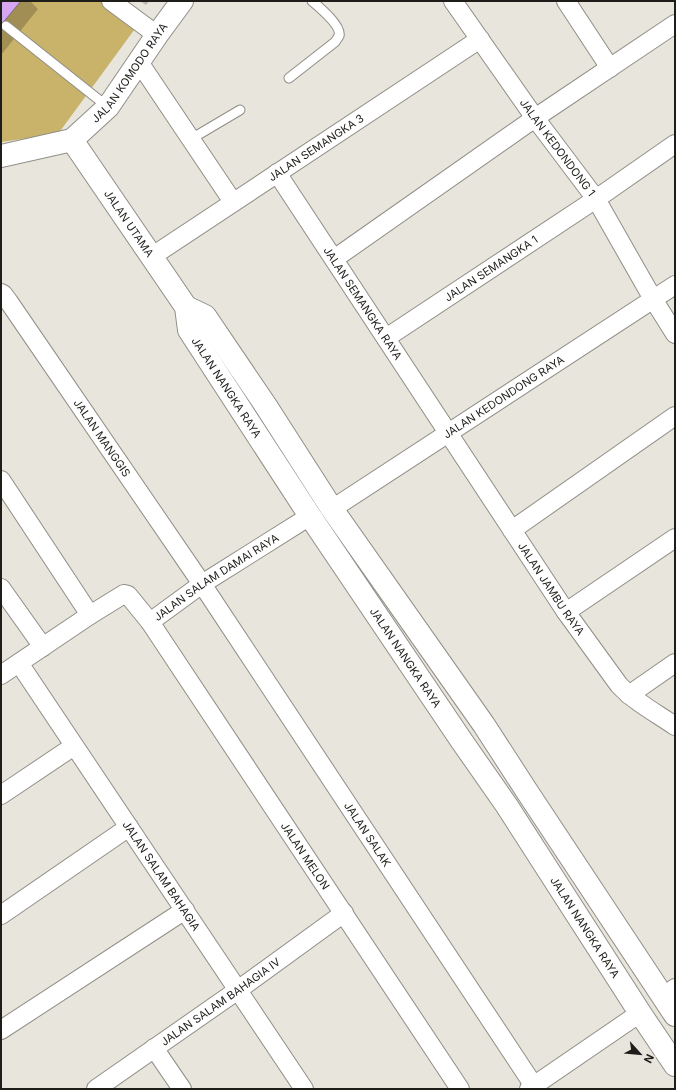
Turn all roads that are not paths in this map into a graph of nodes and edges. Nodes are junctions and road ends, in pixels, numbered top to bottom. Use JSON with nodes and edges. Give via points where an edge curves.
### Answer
{"nodes":[{"id":1,"x":111,"y":1,"type":"edge"},
{"id":2,"x":182,"y":1,"type":"edge"},
{"id":3,"x":312,"y":1,"type":"edge"},
{"id":4,"x":453,"y":1,"type":"edge"},
{"id":5,"x":566,"y":1,"type":"edge"},
{"id":6,"x":675,"y":24,"type":"edge"},
{"id":7,"x":6,"y":26,"type":"dead end"},
{"id":8,"x":157,"y":35,"type":"junction"},
{"id":9,"x":480,"y":39,"type":"junction"},
{"id":10,"x":139,"y":62,"type":"junction"},
{"id":11,"x":610,"y":68,"type":"junction"},
{"id":12,"x":289,"y":78,"type":"dead end"},
{"id":13,"x":108,"y":107,"type":"junction"},
{"id":14,"x":240,"y":110,"type":"dead end"},
{"id":15,"x":535,"y":118,"type":"junction"},
{"id":16,"x":191,"y":139,"type":"junction"},
{"id":17,"x":72,"y":140,"type":"junction"},
{"id":18,"x":675,"y":144,"type":"edge"},
{"id":19,"x":1,"y":156,"type":"edge"},
{"id":20,"x":277,"y":173,"type":"junction"},
{"id":21,"x":596,"y":199,"type":"junction"},
{"id":22,"x":233,"y":202,"type":"junction"},
{"id":23,"x":151,"y":257,"type":"junction"},
{"id":24,"x":334,"y":259,"type":"junction"},
{"id":25,"x":675,"y":285,"type":"edge"},
{"id":26,"x":1,"y":293,"type":"edge"},
{"id":27,"x":653,"y":299,"type":"junction"},
{"id":28,"x":186,"y":307,"type":"junction"},
{"id":29,"x":675,"y":334,"type":"edge"},
{"id":30,"x":386,"y":338,"type":"junction"},
{"id":31,"x":266,"y":406,"type":"junction"},
{"id":32,"x":675,"y":416,"type":"edge"},
{"id":33,"x":246,"y":417,"type":"junction"},
{"id":34,"x":448,"y":433,"type":"junction"},
{"id":35,"x":1,"y":480,"type":"edge"},
{"id":36,"x":332,"y":509,"type":"junction"},
{"id":37,"x":310,"y":516,"type":"junction"},
{"id":38,"x":512,"y":530,"type":"junction"},
{"id":39,"x":675,"y":538,"type":"edge"},
{"id":40,"x":202,"y":584,"type":"junction"},
{"id":41,"x":1,"y":588,"type":"edge"},
{"id":42,"x":566,"y":612,"type":"junction"},
{"id":43,"x":90,"y":616,"type":"junction"},
{"id":44,"x":150,"y":622,"type":"junction"},
{"id":45,"x":43,"y":647,"type":"junction"},
{"id":46,"x":19,"y":663,"type":"junction"},
{"id":47,"x":675,"y":664,"type":"edge"},
{"id":48,"x":1,"y":675,"type":"edge"},
{"id":49,"x":629,"y":695,"type":"junction"},
{"id":50,"x":484,"y":725,"type":"junction"},
{"id":51,"x":675,"y":726,"type":"edge"},
{"id":52,"x":461,"y":740,"type":"junction"},
{"id":53,"x":74,"y":746,"type":"junction"},
{"id":54,"x":528,"y":794,"type":"junction"},
{"id":55,"x":1,"y":796,"type":"edge"},
{"id":56,"x":507,"y":806,"type":"junction"},
{"id":57,"x":129,"y":828,"type":"junction"},
{"id":58,"x":185,"y":910,"type":"junction"},
{"id":59,"x":344,"y":913,"type":"junction"},
{"id":60,"x":1,"y":915,"type":"edge"},
{"id":61,"x":238,"y":990,"type":"junction"},
{"id":62,"x":671,"y":1000,"type":"edge"},
{"id":63,"x":640,"y":1013,"type":"junction"},
{"id":64,"x":1,"y":1030,"type":"edge"},
{"id":65,"x":154,"y":1048,"type":"junction"},
{"id":66,"x":675,"y":1065,"type":"edge"},
{"id":67,"x":533,"y":1088,"type":"edge"},
{"id":68,"x":96,"y":1089,"type":"edge"},
{"id":69,"x":182,"y":1089,"type":"edge"},
{"id":70,"x":304,"y":1089,"type":"edge"},
{"id":71,"x":460,"y":1089,"type":"edge"}],
"edges":[{"from":1,"to":8,"type":"street"},
{"from":2,"to":8,"type":"street","name":"JALAN KOMODO RAYA"},
{"from":3,"to":12,"type":"lane","via":[[334,24],[339,31],[339,37]]},
{"from":4,"to":9,"type":"street","name":"JALAN KEDONDONG 1"},
{"from":5,"to":11,"type":"street"},
{"from":6,"to":11,"type":"street"},
{"from":7,"to":13,"type":"lane"},
{"from":8,"to":10,"type":"street","name":"JALAN KOMODO RAYA"},
{"from":9,"to":15,"type":"street","name":"JALAN KEDONDONG 1"},
{"from":9,"to":20,"type":"street","name":"JALAN SEMANGKA 3"},
{"from":10,"to":13,"type":"street","name":"JALAN KOMODO RAYA"},
{"from":10,"to":16,"type":"street"},
{"from":11,"to":15,"type":"street"},
{"from":13,"to":17,"type":"street","name":"JALAN KOMODO RAYA"},
{"from":14,"to":16,"type":"lane"},
{"from":15,"to":21,"type":"street","name":"JALAN KEDONDONG 1"},
{"from":15,"to":24,"type":"street"},
{"from":16,"to":22,"type":"street"},
{"from":17,"to":19,"type":"street"},
{"from":17,"to":23,"type":"street","name":"JALAN UTAMA"},
{"from":18,"to":21,"type":"street","name":"JALAN SEMANGKA 1"},
{"from":20,"to":22,"type":"street","name":"JALAN SEMANGKA 3"},
{"from":20,"to":24,"type":"street","name":"JALAN SEMANGKA RAYA"},
{"from":21,"to":27,"type":"street","name":"JALAN KEDONDONG 1"},
{"from":21,"to":30,"type":"street","name":"JALAN SEMANGKA 1"},
{"from":22,"to":23,"type":"street","name":"JALAN SEMANGKA 3"},
{"from":23,"to":28,"type":"street","name":"JALAN UTAMA"},
{"from":24,"to":30,"type":"street","name":"JALAN SEMANGKA RAYA"},
{"from":25,"to":27,"type":"street","name":"JALAN KEDONDONG RAYA"},
{"from":26,"to":40,"type":"street","name":"JALAN MANGGIS"},
{"from":27,"to":29,"type":"street","name":"JALAN KEDONDONG 1"},
{"from":27,"to":34,"type":"street","name":"JALAN KEDONDONG RAYA"},
{"from":28,"to":31,"type":"street","name":"JALAN NANGKA RAYA","via":[[205,316]]},
{"from":28,"to":33,"type":"street","name":"JALAN NANGKA RAYA","via":[[189,330]]},
{"from":30,"to":34,"type":"street","name":"JALAN SEMANGKA RAYA"},
{"from":31,"to":33,"type":"street"},
{"from":31,"to":36,"type":"street","name":"JALAN NANGKA RAYA"},
{"from":32,"to":38,"type":"street"},
{"from":33,"to":37,"type":"street","name":"JALAN NANGKA RAYA"},
{"from":34,"to":36,"type":"street","name":"JALAN KEDONDONG RAYA"},
{"from":34,"to":38,"type":"street","name":"JALAN JAMBU RAYA"},
{"from":35,"to":43,"type":"street"},
{"from":36,"to":50,"type":"street","name":"JALAN NANGKA RAYA"},
{"from":37,"to":40,"type":"street","name":"JALAN SALAM DAMAI RAYA"},
{"from":37,"to":52,"type":"street","name":"JALAN NANGKA RAYA"},
{"from":38,"to":42,"type":"street","name":"JALAN JAMBU RAYA"},
{"from":39,"to":42,"type":"street"},
{"from":40,"to":44,"type":"street","name":"JALAN SALAM DAMAI RAYA"},
{"from":40,"to":67,"type":"street","name":"JALAN SALAK"},
{"from":41,"to":45,"type":"street"},
{"from":42,"to":49,"type":"street","name":"JALAN JAMBU RAYA"},
{"from":43,"to":44,"type":"street","name":"JALAN SALAM DAMAI RAYA","via":[[126,594]]},
{"from":43,"to":45,"type":"street","name":"JALAN SALAM DAMAI RAYA"},
{"from":44,"to":59,"type":"street","name":"JALAN MELON"},
{"from":45,"to":46,"type":"street","name":"JALAN SALAM DAMAI RAYA"},
{"from":46,"to":48,"type":"street","name":"JALAN SALAM DAMAI RAYA"},
{"from":46,"to":53,"type":"street","name":"JALAN SALAM BAHAGIA"},
{"from":47,"to":49,"type":"street"},
{"from":49,"to":51,"type":"street","name":"JALAN JAMBU RAYA"},
{"from":50,"to":52,"type":"street"},
{"from":50,"to":54,"type":"street","name":"JALAN NANGKA RAYA"},
{"from":52,"to":56,"type":"street","name":"JALAN NANGKA RAYA"},
{"from":53,"to":55,"type":"street"},
{"from":53,"to":57,"type":"street","name":"JALAN SALAM BAHAGIA"},
{"from":54,"to":56,"type":"street"},
{"from":54,"to":62,"type":"street","name":"JALAN NANGKA RAYA"},
{"from":56,"to":63,"type":"street","name":"JALAN NANGKA RAYA"},
{"from":57,"to":58,"type":"street","name":"JALAN SALAM BAHAGIA"},
{"from":57,"to":60,"type":"street"},
{"from":58,"to":61,"type":"street","name":"JALAN SALAM BAHAGIA"},
{"from":58,"to":64,"type":"street"},
{"from":59,"to":61,"type":"street","name":"JALAN SALAM BAHAGIA IV"},
{"from":59,"to":71,"type":"street","name":"JALAN MELON"},
{"from":61,"to":65,"type":"street","name":"JALAN SALAM BAHAGIA IV"},
{"from":61,"to":70,"type":"street","name":"JALAN SALAM BAHAGIA"},
{"from":63,"to":66,"type":"street","name":"JALAN NANGKA RAYA"},
{"from":63,"to":67,"type":"street"},
{"from":65,"to":68,"type":"street","name":"JALAN SALAM BAHAGIA IV"},
{"from":65,"to":69,"type":"street"}]}
